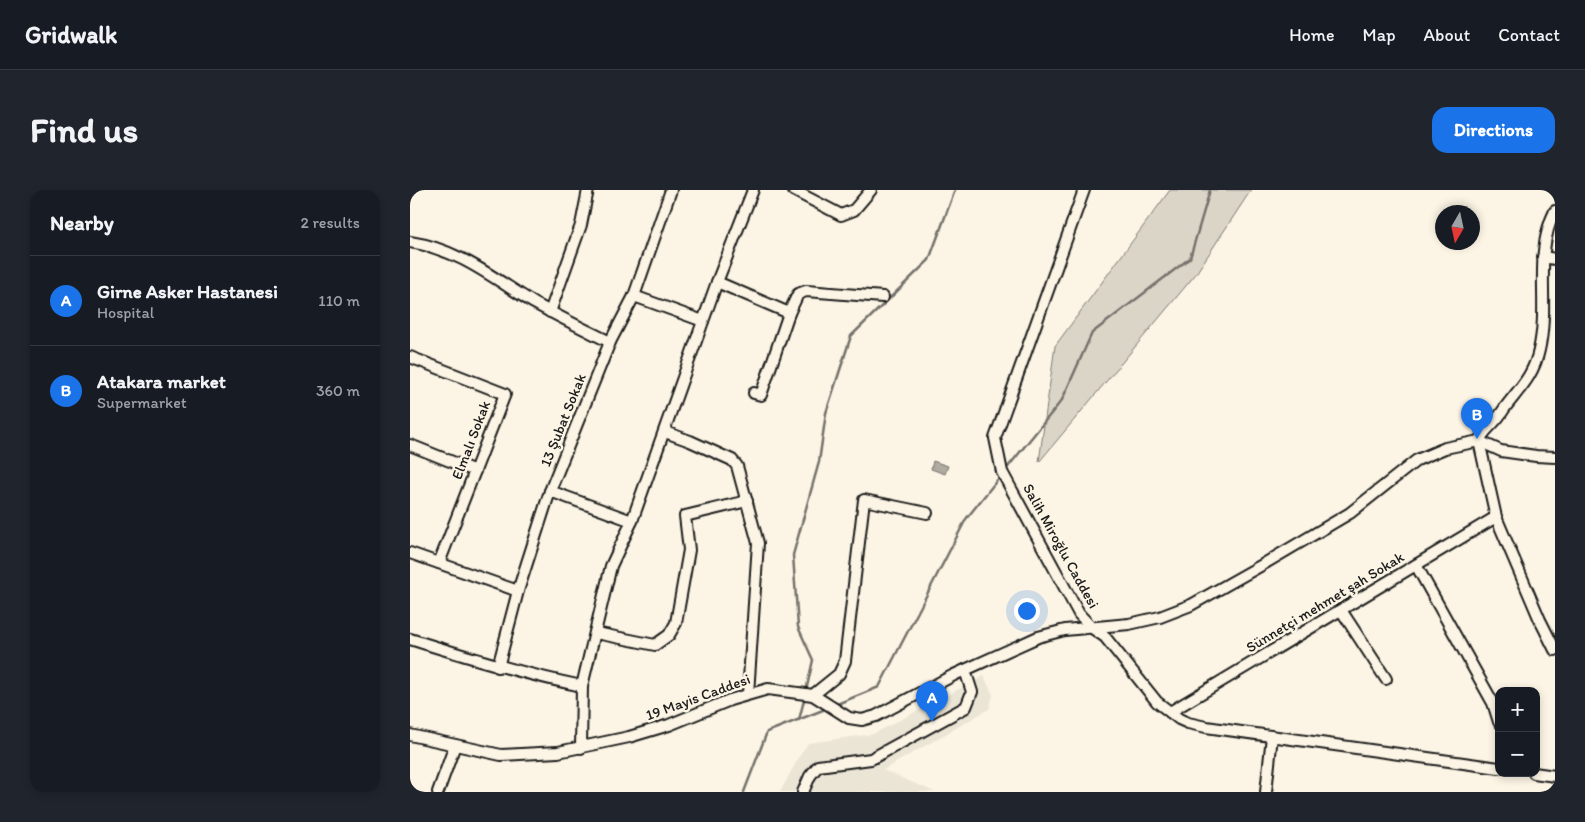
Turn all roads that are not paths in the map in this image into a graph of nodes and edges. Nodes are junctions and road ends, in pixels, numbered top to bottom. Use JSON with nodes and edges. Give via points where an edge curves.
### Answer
{"nodes":[{"id":1,"x":588,"y":190,"type":"edge"},
{"id":2,"x":671,"y":190,"type":"edge"},
{"id":3,"x":753,"y":190,"type":"edge"},
{"id":4,"x":793,"y":190,"type":"edge"},
{"id":5,"x":871,"y":190,"type":"edge"},
{"id":6,"x":1084,"y":190,"type":"edge"},
{"id":7,"x":1555,"y":211,"type":"edge"},
{"id":8,"x":410,"y":242,"type":"edge"},
{"id":9,"x":1543,"y":257,"type":"junction"},
{"id":10,"x":1555,"y":259,"type":"edge"},
{"id":11,"x":717,"y":282,"type":"junction"},
{"id":12,"x":634,"y":296,"type":"junction"},
{"id":13,"x":883,"y":297,"type":"dead end"},
{"id":14,"x":550,"y":312,"type":"junction"},
{"id":15,"x":789,"y":313,"type":"junction"},
{"id":16,"x":703,"y":321,"type":"junction"},
{"id":17,"x":610,"y":342,"type":"junction"},
{"id":18,"x":410,"y":357,"type":"edge"},
{"id":19,"x":754,"y":393,"type":"dead end"},
{"id":20,"x":664,"y":432,"type":"junction"},
{"id":21,"x":1479,"y":441,"type":"junction"},
{"id":22,"x":410,"y":445,"type":"edge"},
{"id":23,"x":1555,"y":457,"type":"edge"},
{"id":24,"x":475,"y":471,"type":"junction"},
{"id":25,"x":550,"y":492,"type":"junction"},
{"id":26,"x":747,"y":501,"type":"junction"},
{"id":27,"x":927,"y":512,"type":"dead end"},
{"id":28,"x":1496,"y":516,"type":"junction"},
{"id":29,"x":632,"y":522,"type":"junction"},
{"id":30,"x":410,"y":553,"type":"edge"},
{"id":31,"x":439,"y":563,"type":"junction"},
{"id":32,"x":1416,"y":565,"type":"junction"},
{"id":33,"x":518,"y":591,"type":"junction"},
{"id":34,"x":1341,"y":610,"type":"junction"},
{"id":35,"x":1092,"y":628,"type":"junction"},
{"id":36,"x":596,"y":633,"type":"junction"},
{"id":37,"x":410,"y":639,"type":"edge"},
{"id":38,"x":1555,"y":650,"type":"edge"},
{"id":39,"x":498,"y":666,"type":"junction"},
{"id":40,"x":965,"y":670,"type":"junction"},
{"id":41,"x":1386,"y":679,"type":"dead end"},
{"id":42,"x":582,"y":686,"type":"junction"},
{"id":43,"x":748,"y":694,"type":"junction"},
{"id":44,"x":813,"y":695,"type":"junction"},
{"id":45,"x":1495,"y":709,"type":"edge"},
{"id":46,"x":1170,"y":712,"type":"junction"},
{"id":47,"x":410,"y":734,"type":"edge"},
{"id":48,"x":1272,"y":736,"type":"junction"},
{"id":49,"x":455,"y":745,"type":"junction"},
{"id":50,"x":581,"y":748,"type":"junction"},
{"id":51,"x":1495,"y":767,"type":"edge"},
{"id":52,"x":1540,"y":774,"type":"edge"},
{"id":53,"x":1555,"y":776,"type":"edge"},
{"id":54,"x":438,"y":792,"type":"edge"},
{"id":55,"x":803,"y":792,"type":"edge"},
{"id":56,"x":1266,"y":792,"type":"edge"}],
"edges":[{"from":1,"to":14,"type":"street","via":[[581,225]]},
{"from":2,"to":12,"type":"street","name":"13 Şubat Sokak"},
{"from":3,"to":11,"type":"street"},
{"from":4,"to":5,"type":"street","via":[[840,215],[854,210]]},
{"from":6,"to":35,"type":"street","name":"Salih Miroğlu Caddesi","via":[[995,438],[1002,472],[1079,614]]},
{"from":7,"to":9,"type":"street","via":[[1546,234]]},
{"from":8,"to":14,"type":"street","via":[[448,252],[476,266]]},
{"from":9,"to":10,"type":"street"},
{"from":9,"to":21,"type":"street","via":[[1543,315],[1536,361],[1524,386],[1482,433]]},
{"from":11,"to":15,"type":"street"},
{"from":11,"to":16,"type":"street"},
{"from":12,"to":16,"type":"street"},
{"from":12,"to":17,"type":"street","name":"13 Şubat Sokak"},
{"from":13,"to":15,"type":"street","via":[[806,291],[798,294]]},
{"from":14,"to":17,"type":"street"},
{"from":15,"to":19,"type":"street","via":[[761,394]]},
{"from":16,"to":20,"type":"street"},
{"from":17,"to":25,"type":"street","name":"13 Şubat Sokak"},
{"from":18,"to":24,"type":"street","name":"Elmalı Sokak","via":[[505,394]]},
{"from":20,"to":26,"type":"street","via":[[732,460],[737,466]]},
{"from":20,"to":29,"type":"street"},
{"from":21,"to":23,"type":"street","via":[[1501,450]]},
{"from":21,"to":28,"type":"street"},
{"from":21,"to":35,"type":"street","name":"Salih Miroğlu Caddesi","via":[[1445,448],[1417,460],[1350,513],[1190,605],[1129,624]]},
{"from":22,"to":24,"type":"street"},
{"from":24,"to":31,"type":"street","name":"Elmalı Sokak"},
{"from":25,"to":29,"type":"street"},
{"from":25,"to":33,"type":"street","name":"13 Şubat Sokak"},
{"from":26,"to":36,"type":"street","via":[[685,516],[689,550],[676,623],[669,635],[655,645]]},
{"from":26,"to":43,"type":"street","via":[[758,543]]},
{"from":27,"to":44,"type":"street","via":[[864,500],[845,662],[838,674]]},
{"from":28,"to":32,"type":"street","name":"Sünnetçi mehmet şah Sokak"},
{"from":28,"to":38,"type":"street"},
{"from":29,"to":36,"type":"street","via":[[611,566]]},
{"from":30,"to":31,"type":"street"},
{"from":31,"to":33,"type":"street"},
{"from":32,"to":34,"type":"street","name":"Sünnetçi mehmet şah Sokak"},
{"from":32,"to":45,"type":"street"},
{"from":33,"to":39,"type":"street","name":"13 Şubat Sokak"},
{"from":34,"to":41,"type":"street"},
{"from":34,"to":46,"type":"street","name":"Sünnetçi mehmet şah Sokak"},
{"from":35,"to":40,"type":"street","name":"19 Mayis Caddesi","via":[[1038,637]]},
{"from":35,"to":46,"type":"street","via":[[1105,637],[1157,702]]},
{"from":36,"to":42,"type":"street"},
{"from":37,"to":39,"type":"street"},
{"from":39,"to":42,"type":"street"},
{"from":40,"to":44,"type":"street","name":"19 Mayis Caddesi","via":[[876,716],[862,720],[849,718]]},
{"from":40,"to":55,"type":"street","via":[[972,692],[966,707],[871,759],[818,766]]},
{"from":42,"to":50,"type":"street"},
{"from":43,"to":44,"type":"street","name":"19 Mayis Caddesi","via":[[768,689]]},
{"from":43,"to":50,"type":"street","name":"19 Mayis Caddesi","via":[[669,725]]},
{"from":46,"to":48,"type":"street","via":[[1188,723]]},
{"from":47,"to":49,"type":"street","name":"19 Mayis Caddesi"},
{"from":48,"to":51,"type":"street"},
{"from":48,"to":56,"type":"street"},
{"from":49,"to":50,"type":"street","name":"19 Mayis Caddesi","via":[[502,755]]},
{"from":49,"to":54,"type":"street"},
{"from":52,"to":53,"type":"street"}]}
